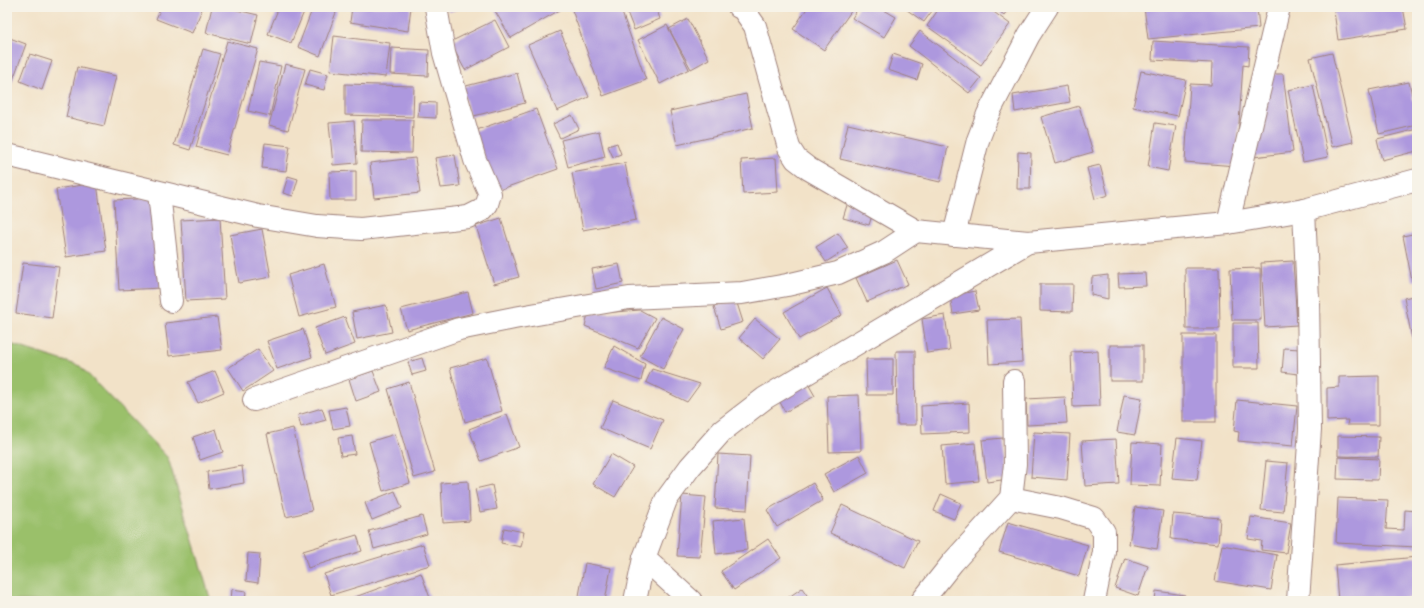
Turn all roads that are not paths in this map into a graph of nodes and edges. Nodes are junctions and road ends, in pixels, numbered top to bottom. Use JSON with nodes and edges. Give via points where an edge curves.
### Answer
{"nodes":[{"id":1,"x":436,"y":7,"type":"edge"},
{"id":2,"x":739,"y":7,"type":"edge"},
{"id":3,"x":1048,"y":7,"type":"edge"},
{"id":4,"x":1279,"y":7,"type":"edge"},
{"id":5,"x":7,"y":155,"type":"edge"},
{"id":6,"x":1417,"y":180,"type":"edge"},
{"id":7,"x":159,"y":193,"type":"junction"},
{"id":8,"x":1304,"y":210,"type":"junction"},
{"id":9,"x":1228,"y":223,"type":"junction"},
{"id":10,"x":916,"y":231,"type":"junction"},
{"id":11,"x":954,"y":235,"type":"junction"},
{"id":12,"x":1028,"y":242,"type":"junction"},
{"id":13,"x":171,"y":301,"type":"dead end"},
{"id":14,"x":1014,"y":381,"type":"dead end"},
{"id":15,"x":254,"y":400,"type":"dead end"},
{"id":16,"x":1011,"y":498,"type":"junction"},
{"id":17,"x":644,"y":558,"type":"junction"},
{"id":18,"x":635,"y":601,"type":"edge"},
{"id":19,"x":691,"y":601,"type":"edge"},
{"id":20,"x":922,"y":601,"type":"edge"},
{"id":21,"x":1094,"y":601,"type":"edge"},
{"id":22,"x":1298,"y":601,"type":"edge"}],
"edges":[{"from":1,"to":7,"type":"street","via":[[444,53],[475,160],[490,194],[482,210],[468,217],[361,229],[317,226],[258,216]]},
{"from":2,"to":10,"type":"street","via":[[755,26],[789,148],[796,160]]},
{"from":3,"to":11,"type":"street","via":[[1029,35],[988,114],[978,140]]},
{"from":4,"to":9,"type":"street"},
{"from":5,"to":7,"type":"street"},
{"from":6,"to":8,"type":"street"},
{"from":7,"to":13,"type":"street"},
{"from":8,"to":9,"type":"street"},
{"from":8,"to":22,"type":"street","via":[[1310,429]]},
{"from":9,"to":12,"type":"street"},
{"from":10,"to":11,"type":"street"},
{"from":10,"to":15,"type":"street","via":[[884,252],[838,273],[742,293],[629,298],[459,329]]},
{"from":11,"to":12,"type":"street"},
{"from":12,"to":17,"type":"street","via":[[764,398],[722,431],[690,467],[666,500]]},
{"from":14,"to":16,"type":"street","via":[[1015,464]]},
{"from":16,"to":20,"type":"street","via":[[953,562]]},
{"from":16,"to":21,"type":"street","via":[[1094,518],[1104,532],[1104,552]]},
{"from":17,"to":18,"type":"street"},
{"from":17,"to":19,"type":"street"}]}
